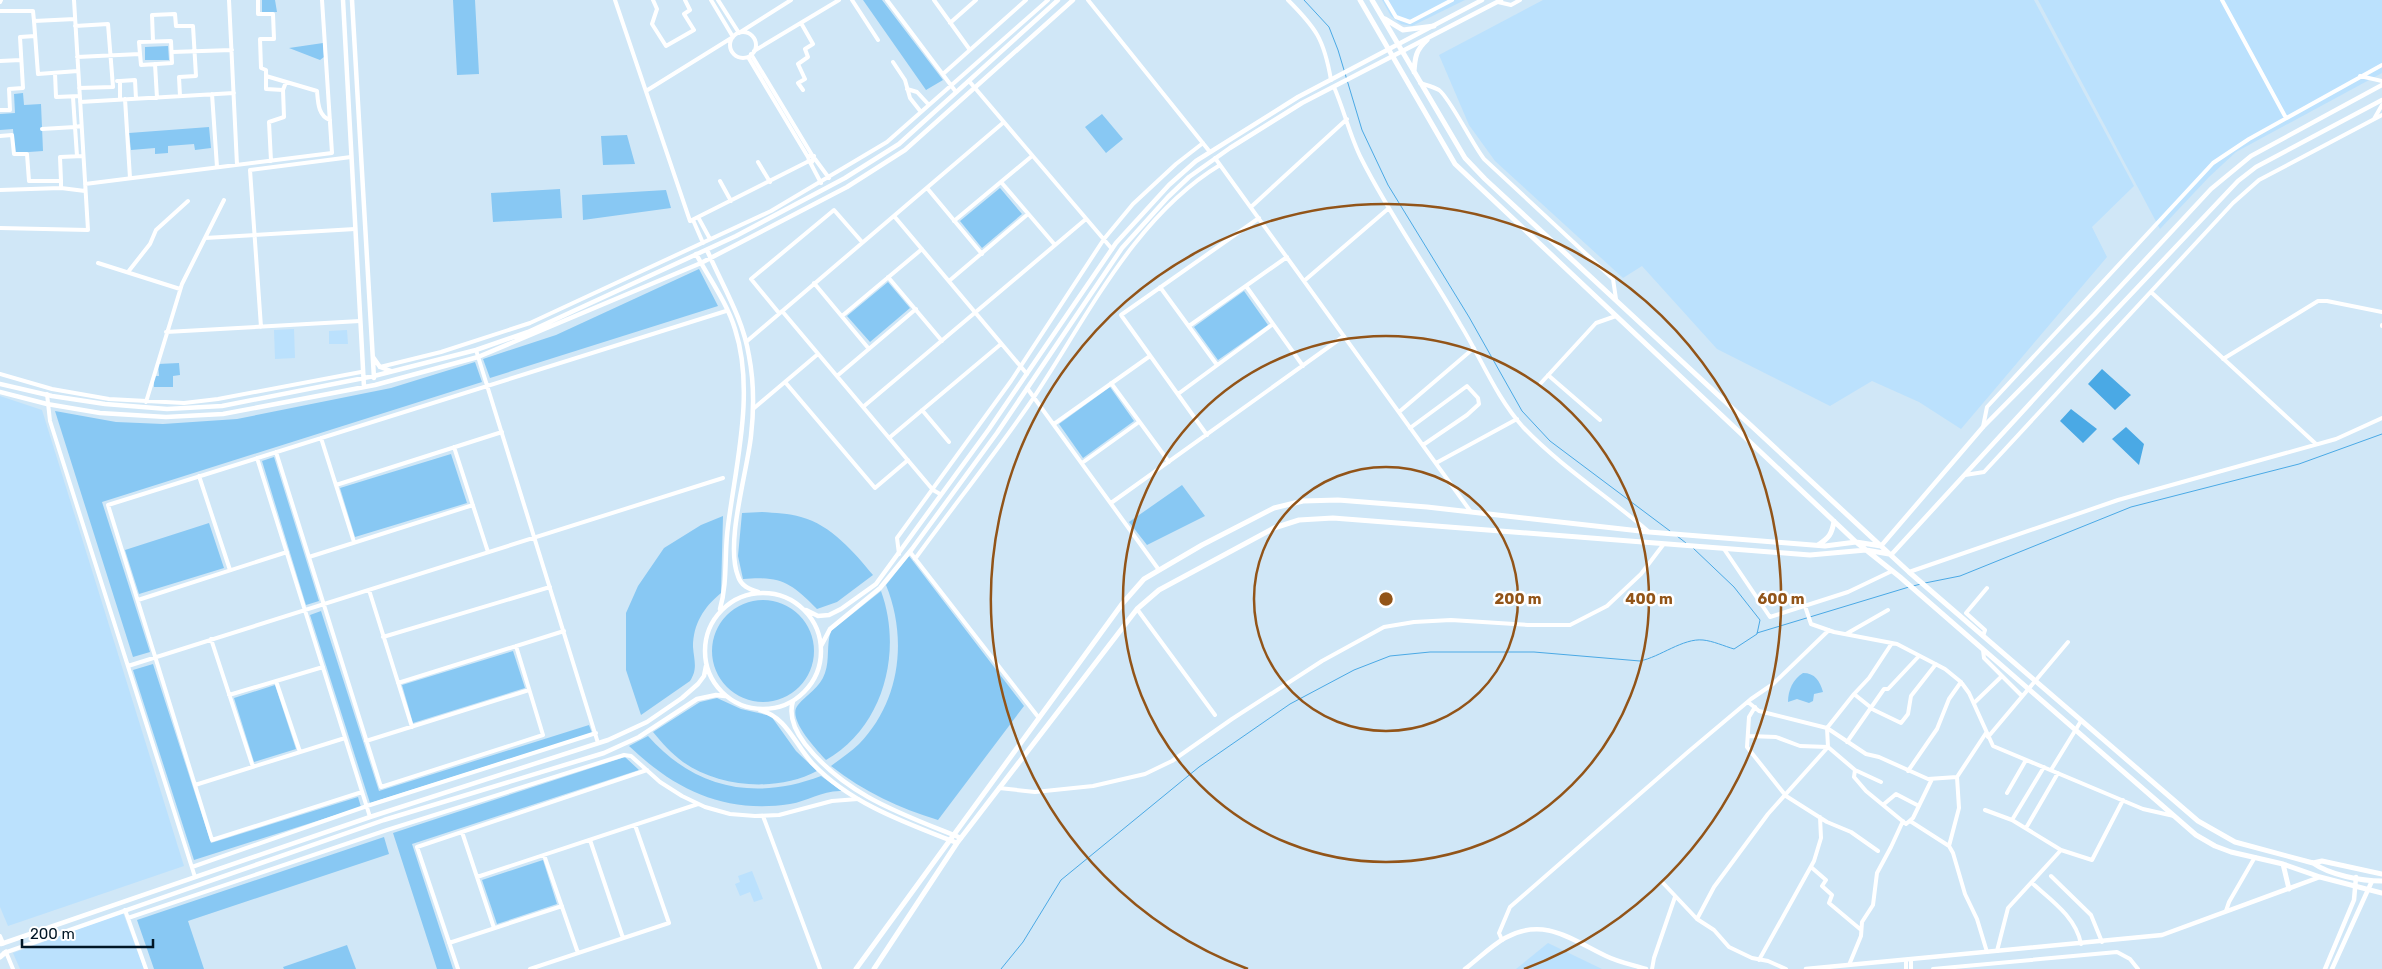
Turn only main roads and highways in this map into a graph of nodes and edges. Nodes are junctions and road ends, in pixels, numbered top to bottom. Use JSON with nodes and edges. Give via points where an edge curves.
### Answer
{"nodes":[{"id":1,"x":1360,"y":0,"type":"edge"},
{"id":2,"x":1372,"y":0,"type":"edge"},
{"id":3,"x":1382,"y":17,"type":"junction"},
{"id":4,"x":1434,"y":26,"type":"road end"},
{"id":5,"x":1427,"y":40,"type":"road end"},
{"id":6,"x":1414,"y":72,"type":"junction"},
{"id":7,"x":1834,"y":521,"type":"junction"},
{"id":8,"x":1856,"y":542,"type":"junction"},
{"id":9,"x":1818,"y":545,"type":"junction"},
{"id":10,"x":1881,"y":546,"type":"junction"},
{"id":11,"x":1866,"y":550,"type":"junction"},
{"id":12,"x":1891,"y":554,"type":"junction"},
{"id":13,"x":2314,"y":863,"type":"junction"},
{"id":14,"x":2284,"y":864,"type":"junction"},
{"id":15,"x":2382,"y":874,"type":"edge"},
{"id":16,"x":2382,"y":880,"type":"edge"},
{"id":17,"x":2289,"y":890,"type":"road end"},
{"id":18,"x":2382,"y":893,"type":"edge"},
{"id":19,"x":6,"y":952,"type":"road end"},
{"id":20,"x":0,"y":956,"type":"edge"},
{"id":21,"x":856,"y":969,"type":"edge"},
{"id":22,"x":874,"y":969,"type":"edge"}],
"edges":[{"from":1,"to":7,"type":"main road","via":[[1455,164]]},
{"from":2,"to":3,"type":"main road"},
{"from":3,"to":4,"type":"main road","via":[[1403,30]]},
{"from":3,"to":6,"type":"main road"},
{"from":5,"to":6,"type":"main road","via":[[1415,55]]},
{"from":6,"to":10,"type":"main road","via":[[1465,158],[1485,179]]},
{"from":7,"to":8,"type":"main road"},
{"from":7,"to":9,"type":"main road","via":[[1828,539]]},
{"from":8,"to":9,"type":"main road"},
{"from":8,"to":10,"type":"main road"},
{"from":8,"to":11,"type":"main road"},
{"from":9,"to":21,"type":"main road","via":[[1655,533],[1346,501],[1304,501],[1274,508],[1144,579],[1122,604]]},
{"from":10,"to":12,"type":"main road"},
{"from":11,"to":12,"type":"main road"},
{"from":11,"to":14,"type":"main road","via":[[2196,835],[2215,846]]},
{"from":11,"to":22,"type":"main road","via":[[1810,555],[1333,518],[1299,520],[1274,528],[1159,590],[1137,609],[957,843]]},
{"from":12,"to":13,"type":"main road","via":[[2198,822],[2235,842]]},
{"from":13,"to":15,"type":"main road","via":[[2322,861]]},
{"from":13,"to":16,"type":"main road","via":[[2321,868],[2356,877]]},
{"from":14,"to":17,"type":"main road"},
{"from":14,"to":18,"type":"main road"},
{"from":19,"to":20,"type":"main road"}]}
